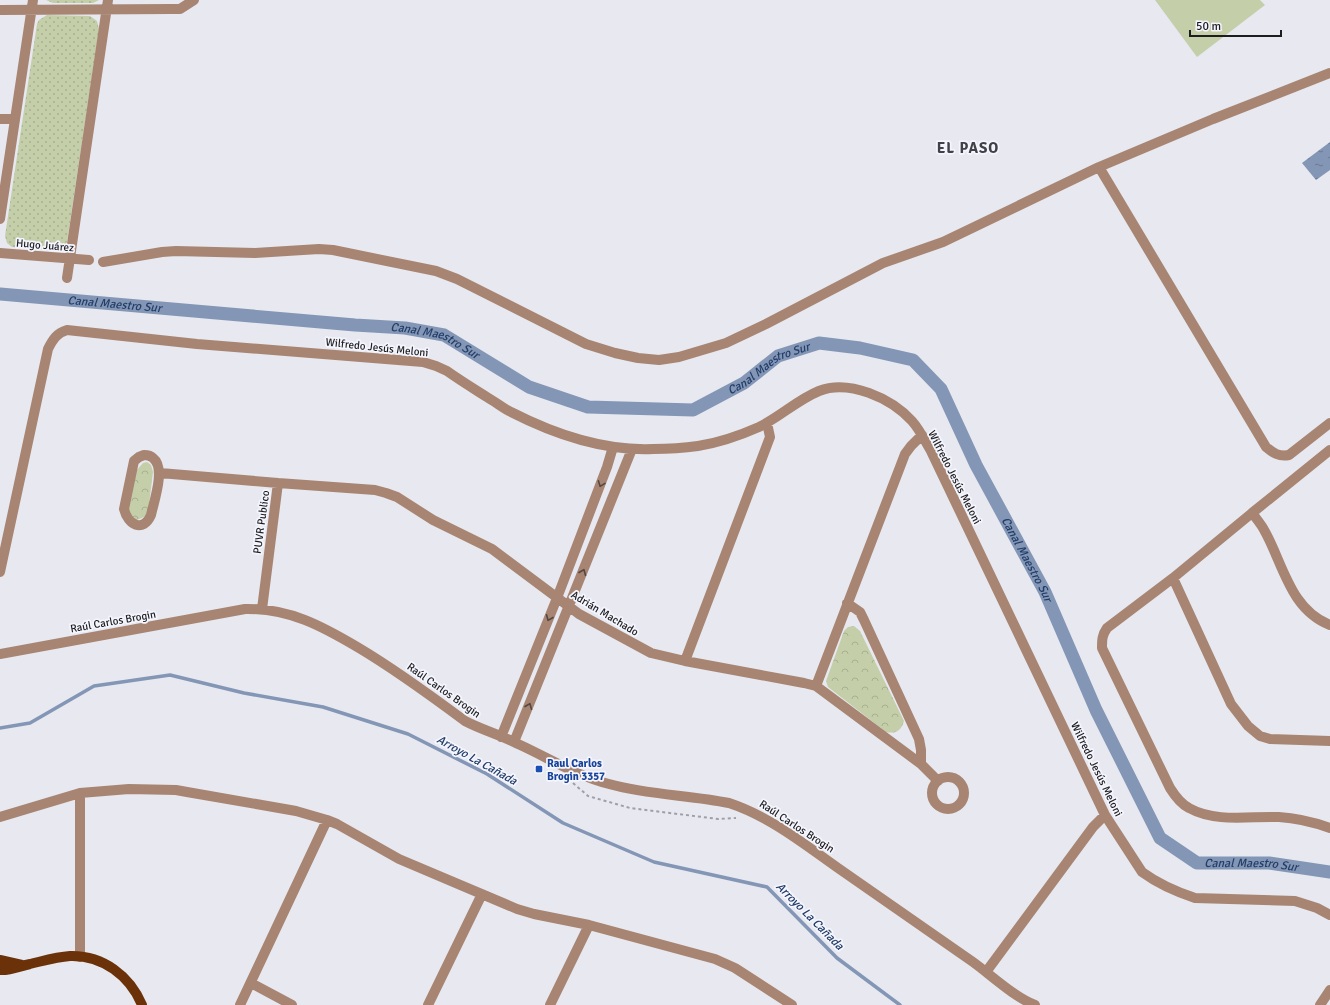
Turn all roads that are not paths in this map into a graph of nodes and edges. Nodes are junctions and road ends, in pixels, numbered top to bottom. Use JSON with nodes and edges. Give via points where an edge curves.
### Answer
{"nodes":[{"id":1,"x":33,"y":0,"type":"edge"},
{"id":2,"x":194,"y":0,"type":"edge"},
{"id":3,"x":107,"y":5,"type":"edge"},
{"id":4,"x":0,"y":10,"type":"edge"},
{"id":5,"x":31,"y":11,"type":"junction"},
{"id":6,"x":1330,"y":73,"type":"edge"},
{"id":7,"x":0,"y":119,"type":"edge"},
{"id":8,"x":15,"y":119,"type":"junction"},
{"id":9,"x":1099,"y":167,"type":"junction"},
{"id":10,"x":0,"y":219,"type":"edge"},
{"id":11,"x":0,"y":253,"type":"edge"},
{"id":12,"x":70,"y":259,"type":"junction"},
{"id":13,"x":89,"y":260,"type":"dead end"},
{"id":14,"x":103,"y":262,"type":"dead end"},
{"id":15,"x":67,"y":278,"type":"dead end"},
{"id":16,"x":767,"y":423,"type":"junction"},
{"id":17,"x":1330,"y":423,"type":"edge"},
{"id":18,"x":922,"y":435,"type":"junction"},
{"id":19,"x":613,"y":447,"type":"junction"},
{"id":20,"x":632,"y":448,"type":"junction"},
{"id":21,"x":1330,"y":450,"type":"edge"},
{"id":22,"x":160,"y":473,"type":"junction"},
{"id":23,"x":278,"y":483,"type":"junction"},
{"id":24,"x":1252,"y":513,"type":"junction"},
{"id":25,"x":0,"y":572,"type":"edge"},
{"id":26,"x":1173,"y":578,"type":"junction"},
{"id":27,"x":557,"y":598,"type":"junction"},
{"id":28,"x":848,"y":603,"type":"junction"},
{"id":29,"x":569,"y":607,"type":"junction"},
{"id":30,"x":262,"y":609,"type":"junction"},
{"id":31,"x":1330,"y":626,"type":"edge"},
{"id":32,"x":0,"y":654,"type":"edge"},
{"id":33,"x":685,"y":661,"type":"junction"},
{"id":34,"x":816,"y":686,"type":"junction"},
{"id":35,"x":501,"y":737,"type":"junction"},
{"id":36,"x":1330,"y":741,"type":"edge"},
{"id":37,"x":514,"y":742,"type":"junction"},
{"id":38,"x":921,"y":764,"type":"junction"},
{"id":39,"x":938,"y":781,"type":"dead end"},
{"id":40,"x":80,"y":793,"type":"junction"},
{"id":41,"x":1105,"y":815,"type":"junction"},
{"id":42,"x":0,"y":817,"type":"edge"},
{"id":43,"x":327,"y":820,"type":"junction"},
{"id":44,"x":1330,"y":828,"type":"edge"},
{"id":45,"x":482,"y":894,"type":"junction"},
{"id":46,"x":1330,"y":915,"type":"edge"},
{"id":47,"x":589,"y":925,"type":"junction"},
{"id":48,"x":80,"y":957,"type":"junction"},
{"id":49,"x":0,"y":960,"type":"edge"},
{"id":50,"x":24,"y":965,"type":"junction"},
{"id":51,"x":0,"y":970,"type":"edge"},
{"id":52,"x":986,"y":972,"type":"junction"},
{"id":53,"x":250,"y":984,"type":"junction"},
{"id":54,"x":1330,"y":990,"type":"edge"},
{"id":55,"x":142,"y":1005,"type":"edge"},
{"id":56,"x":240,"y":1005,"type":"edge"},
{"id":57,"x":292,"y":1005,"type":"edge"},
{"id":58,"x":428,"y":1005,"type":"edge"},
{"id":59,"x":550,"y":1005,"type":"edge"},
{"id":60,"x":792,"y":1005,"type":"edge"},
{"id":61,"x":1035,"y":1005,"type":"edge"},
{"id":62,"x":1320,"y":1005,"type":"edge"}],
"edges":[{"from":1,"to":5,"type":"street"},
{"from":2,"to":3,"type":"street","via":[[180,9]]},
{"from":3,"to":5,"type":"street"},
{"from":3,"to":12,"type":"street"},
{"from":4,"to":5,"type":"street"},
{"from":5,"to":8,"type":"street"},
{"from":6,"to":9,"type":"street"},
{"from":7,"to":8,"type":"street"},
{"from":8,"to":10,"type":"street"},
{"from":9,"to":14,"type":"street","via":[[943,242],[883,263],[726,343],[679,357],[659,360],[615,353],[586,344],[436,271],[333,250],[255,253],[176,250]]},
{"from":9,"to":17,"type":"street","via":[[1266,447],[1273,453],[1289,455]]},
{"from":11,"to":12,"type":"street","name":"Hugo Juárez"},
{"from":12,"to":13,"type":"street","name":"Hugo Juárez"},
{"from":12,"to":15,"type":"street"},
{"from":16,"to":18,"type":"street","name":"Wilfredo Jesús Meloni","via":[[807,397],[820,391],[840,388],[870,393],[888,402],[902,412]]},
{"from":16,"to":20,"type":"street","name":"Wilfredo Jesús Meloni","via":[[698,446]]},
{"from":16,"to":33,"type":"street","via":[[770,437]]},
{"from":18,"to":28,"type":"street","via":[[905,454]]},
{"from":18,"to":41,"type":"street","name":"Wilfredo Jesús Meloni"},
{"from":19,"to":20,"type":"street","name":"Wilfredo Jesús Meloni"},
{"from":19,"to":25,"type":"street","name":"Wilfredo Jesús Meloni","via":[[569,436],[510,412],[447,371],[423,362],[197,344],[68,330],[56,335],[48,349]]},
{"from":19,"to":27,"type":"street","one_way":true,"via":[[608,467]]},
{"from":29,"to":20,"type":"street","one_way":true},
{"from":21,"to":24,"type":"street"},
{"from":22,"to":22,"type":"street","via":[[152,457],[144,455],[134,462],[124,509],[129,522],[136,525],[148,522]]},
{"from":22,"to":23,"type":"street","name":"PUVR Publico"},
{"from":23,"to":27,"type":"street","name":"Adrián Machado","via":[[375,490],[397,497],[433,520],[492,549]]},
{"from":23,"to":30,"type":"street","name":"PUVR Publico"},
{"from":24,"to":26,"type":"street"},
{"from":24,"to":31,"type":"street","via":[[1263,528],[1291,589],[1301,604],[1312,616]]},
{"from":26,"to":36,"type":"street","via":[[1231,704],[1248,726],[1260,736],[1270,739]]},
{"from":26,"to":44,"type":"street","via":[[1107,628],[1102,640],[1102,648],[1170,788],[1188,808],[1202,814],[1217,817],[1297,818]]},
{"from":27,"to":29,"type":"street","name":"Adrián Machado"},
{"from":27,"to":35,"type":"street","one_way":true},
{"from":28,"to":34,"type":"street"},
{"from":28,"to":38,"type":"street","via":[[860,612],[919,739]]},
{"from":29,"to":33,"type":"street","name":"Adrián Machado","via":[[638,647],[651,653]]},
{"from":37,"to":29,"type":"street","one_way":true},
{"from":30,"to":32,"type":"street","name":"Raúl Carlos Brogin","via":[[245,609]]},
{"from":30,"to":35,"type":"street","name":"Raúl Carlos Brogin","via":[[303,619],[333,633],[390,666],[465,720]]},
{"from":33,"to":34,"type":"street","name":"Adrián Machado"},
{"from":34,"to":38,"type":"street","name":"Adrián Machado"},
{"from":35,"to":37,"type":"street","name":"Raúl Carlos Brogin"},
{"from":37,"to":52,"type":"street","name":"Raúl Carlos Brogin","via":[[590,778],[609,784],[718,800],[742,807],[798,839]]},
{"from":38,"to":39,"type":"street","name":"Adrián Machado"},
{"from":40,"to":42,"type":"street"},
{"from":40,"to":43,"type":"street","via":[[129,789],[176,790],[296,811]]},
{"from":40,"to":48,"type":"street"},
{"from":41,"to":46,"type":"street","name":"Wilfredo Jesús Meloni","via":[[1142,872],[1184,894],[1205,900],[1295,901],[1318,908]]},
{"from":41,"to":52,"type":"street","via":[[1093,827]]},
{"from":43,"to":45,"type":"street","via":[[399,859]]},
{"from":43,"to":53,"type":"street"},
{"from":45,"to":47,"type":"street","via":[[534,914]]},
{"from":45,"to":58,"type":"street"},
{"from":47,"to":59,"type":"street"},
{"from":47,"to":60,"type":"street","via":[[715,959],[734,968]]},
{"from":48,"to":50,"type":"main road","via":[[55,958]]},
{"from":48,"to":55,"type":"main road","via":[[95,960],[118,972],[130,983]]},
{"from":49,"to":50,"type":"main road"},
{"from":50,"to":51,"type":"main road"},
{"from":52,"to":61,"type":"street","name":"Raúl Carlos Brogin","via":[[1021,998]]},
{"from":53,"to":56,"type":"street"},
{"from":53,"to":57,"type":"street"},
{"from":54,"to":62,"type":"street"}]}
